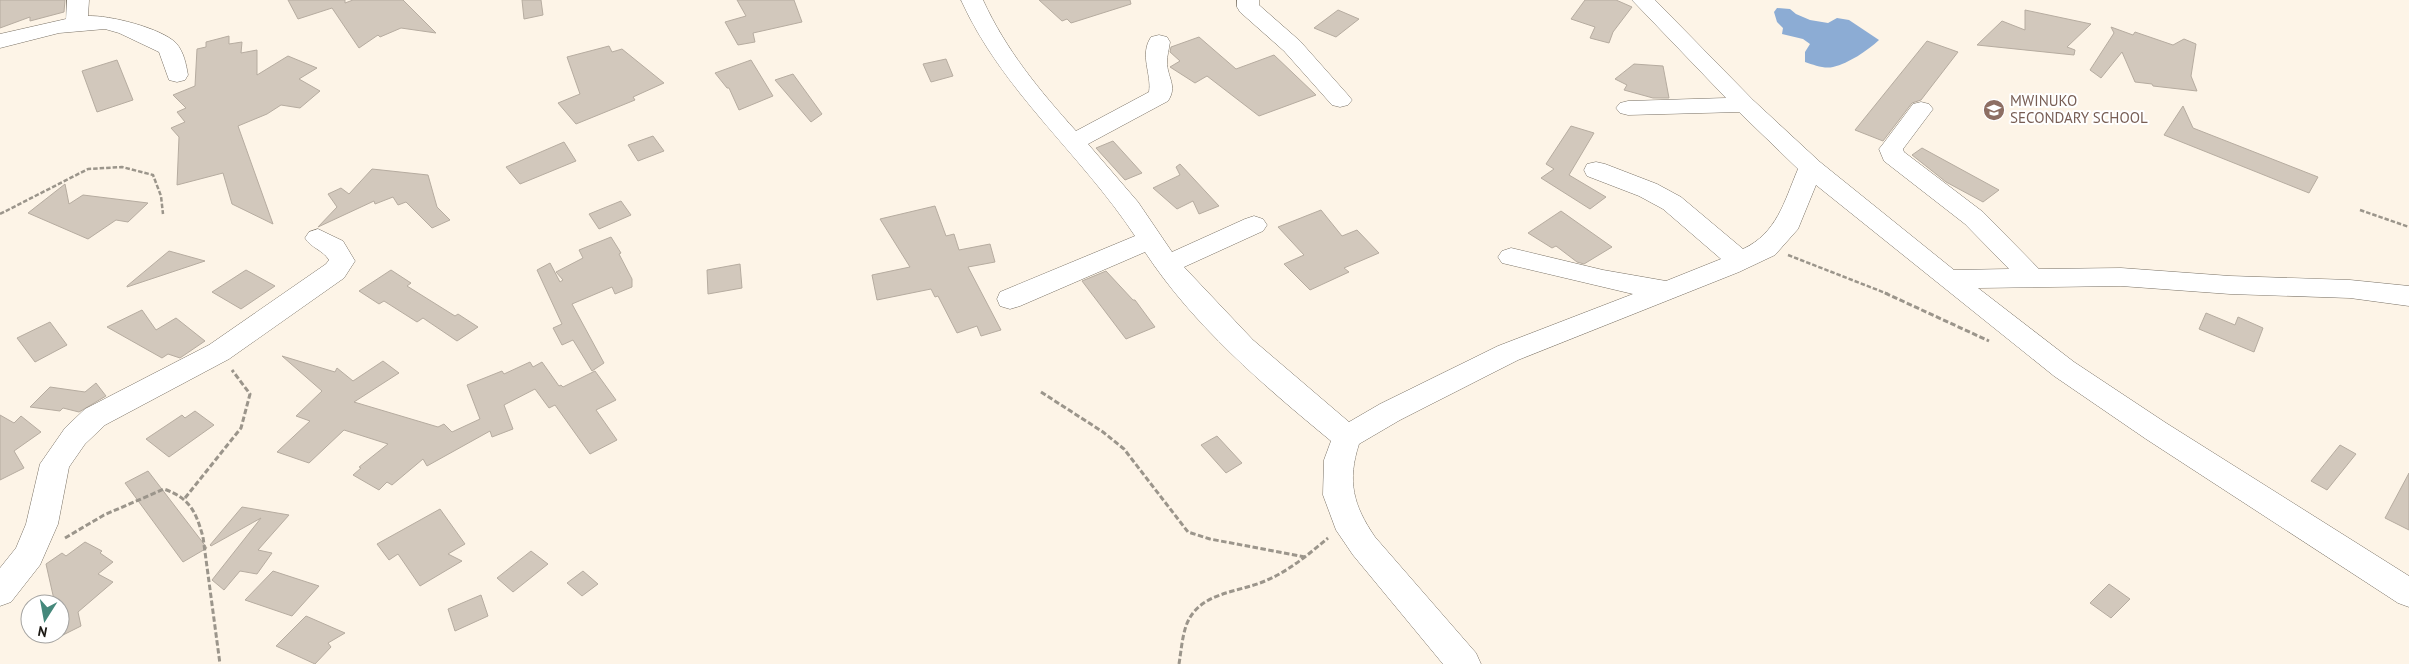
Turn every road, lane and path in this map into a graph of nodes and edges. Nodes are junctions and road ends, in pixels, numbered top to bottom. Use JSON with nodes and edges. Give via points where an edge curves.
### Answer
{"nodes":[{"id":1,"x":78,"y":0,"type":"edge"},
{"id":2,"x":972,"y":0,"type":"edge"},
{"id":3,"x":1248,"y":0,"type":"edge"},
{"id":4,"x":1643,"y":0,"type":"edge"},
{"id":5,"x":77,"y":25,"type":"junction"},
{"id":6,"x":0,"y":41,"type":"edge"},
{"id":7,"x":1158,"y":42,"type":"dead end"},
{"id":8,"x":177,"y":75,"type":"dead end"},
{"id":9,"x":1340,"y":100,"type":"dead end"},
{"id":10,"x":1745,"y":105,"type":"junction"},
{"id":11,"x":1628,"y":108,"type":"dead end"},
{"id":12,"x":1920,"y":109,"type":"dead end"},
{"id":13,"x":1073,"y":142,"type":"junction"},
{"id":14,"x":1811,"y":168,"type":"junction"},
{"id":15,"x":1596,"y":170,"type":"dead end"},
{"id":16,"x":2360,"y":210,"type":"dead end"},
{"id":17,"x":0,"y":214,"type":"edge"},
{"id":18,"x":163,"y":214,"type":"dead end"},
{"id":19,"x":1254,"y":226,"type":"dead end"},
{"id":20,"x":2409,"y":227,"type":"edge"},
{"id":21,"x":318,"y":238,"type":"dead end"},
{"id":22,"x":1150,"y":240,"type":"junction"},
{"id":23,"x":1766,"y":249,"type":"junction"},
{"id":24,"x":1511,"y":256,"type":"dead end"},
{"id":25,"x":1740,"y":261,"type":"junction"},
{"id":26,"x":1166,"y":265,"type":"junction"},
{"id":27,"x":2030,"y":276,"type":"junction"},
{"id":28,"x":1948,"y":279,"type":"junction"},
{"id":29,"x":1668,"y":290,"type":"junction"},
{"id":30,"x":2409,"y":296,"type":"edge"},
{"id":31,"x":1010,"y":299,"type":"dead end"},
{"id":32,"x":1995,"y":343,"type":"dead end"},
{"id":33,"x":219,"y":352,"type":"junction"},
{"id":34,"x":1041,"y":392,"type":"dead end"},
{"id":35,"x":1347,"y":437,"type":"junction"},
{"id":36,"x":185,"y":498,"type":"junction"},
{"id":37,"x":1347,"y":521,"type":"junction"},
{"id":38,"x":29,"y":556,"type":"junction"},
{"id":39,"x":1305,"y":557,"type":"junction"},
{"id":40,"x":0,"y":592,"type":"edge"},
{"id":41,"x":2409,"y":592,"type":"edge"},
{"id":42,"x":220,"y":664,"type":"edge"},
{"id":43,"x":1179,"y":664,"type":"edge"},
{"id":44,"x":1464,"y":664,"type":"edge"}],
"edges":[{"from":1,"to":5,"type":"street"},
{"from":2,"to":13,"type":"street","via":[[1021,83]]},
{"from":3,"to":9,"type":"street","via":[[1248,7],[1292,46]]},
{"from":4,"to":10,"type":"street"},
{"from":5,"to":6,"type":"street"},
{"from":5,"to":8,"type":"street","via":[[117,25],[166,44],[174,56]]},
{"from":7,"to":13,"type":"street","via":[[1156,64],[1162,83],[1160,96]]},
{"from":10,"to":11,"type":"street"},
{"from":10,"to":14,"type":"street"},
{"from":12,"to":27,"type":"street","via":[[1893,146],[1893,156],[1974,218]]},
{"from":13,"to":22,"type":"street"},
{"from":14,"to":23,"type":"street","via":[[1785,229]]},
{"from":14,"to":28,"type":"street"},
{"from":15,"to":25,"type":"street","via":[[1672,203]]},
{"from":16,"to":20,"type":"path"},
{"from":17,"to":18,"type":"path","via":[[88,169],[122,168],[153,175]]},
{"from":19,"to":26,"type":"street"},
{"from":21,"to":33,"type":"street","via":[[334,247],[342,261],[335,271]]},
{"from":22,"to":26,"type":"street"},
{"from":22,"to":31,"type":"street"},
{"from":23,"to":25,"type":"street"},
{"from":23,"to":32,"type":"path","via":[[1809,261],[1854,279]]},
{"from":24,"to":29,"type":"street","via":[[1603,279]]},
{"from":25,"to":29,"type":"street"},
{"from":26,"to":35,"type":"street","via":[[1232,338],[1290,392]]},
{"from":27,"to":28,"type":"street"},
{"from":27,"to":30,"type":"street","via":[[2122,277],[2350,289]]},
{"from":28,"to":41,"type":"street","via":[[2064,369]]},
{"from":29,"to":35,"type":"street","via":[[1508,353]]},
{"from":33,"to":36,"type":"path","via":[[250,394],[242,428]]},
{"from":33,"to":38,"type":"street","via":[[95,417],[75,436],[55,464],[42,524]]},
{"from":34,"to":39,"type":"path","via":[[1124,449],[1188,532],[1210,540]]},
{"from":35,"to":37,"type":"street","via":[[1339,460],[1338,495]]},
{"from":36,"to":38,"type":"path","via":[[164,489],[104,515]]},
{"from":36,"to":42,"type":"path","via":[[195,513],[206,546],[212,623]]},
{"from":37,"to":39,"type":"path"},
{"from":37,"to":44,"type":"street","via":[[1364,546]]},
{"from":38,"to":40,"type":"street"},
{"from":39,"to":43,"type":"path","via":[[1265,581],[1222,594],[1201,605],[1188,622]]}]}
